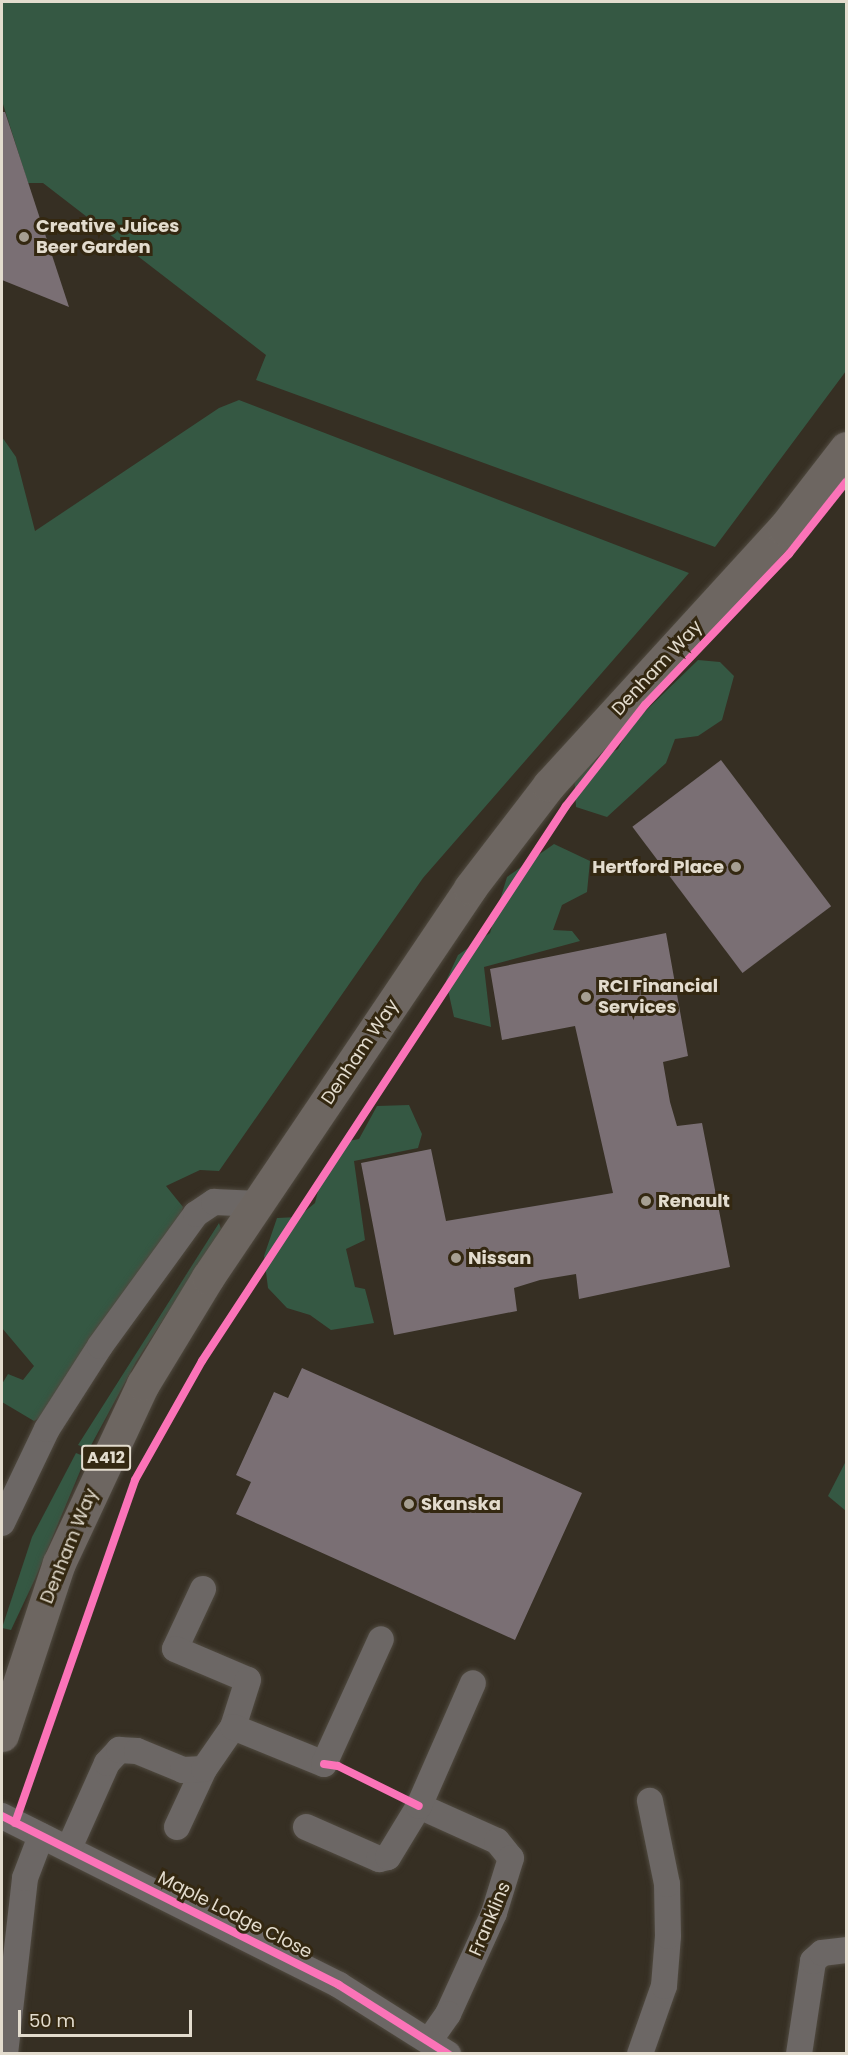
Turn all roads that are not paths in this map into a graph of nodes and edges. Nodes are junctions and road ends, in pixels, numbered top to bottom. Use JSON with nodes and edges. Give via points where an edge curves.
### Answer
{"nodes":[{"id":1,"x":846,"y":448,"type":"edge"},
{"id":2,"x":258,"y":1204,"type":"junction"},
{"id":3,"x":2,"y":1523,"type":"edge"},
{"id":4,"x":203,"y":1589,"type":"dead end"},
{"id":5,"x":381,"y":1639,"type":"dead end"},
{"id":6,"x":473,"y":1683,"type":"dead end"},
{"id":7,"x":233,"y":1727,"type":"junction"},
{"id":8,"x":2,"y":1735,"type":"edge"},
{"id":9,"x":204,"y":1769,"type":"junction"},
{"id":10,"x":650,"y":1801,"type":"dead end"},
{"id":11,"x":418,"y":1806,"type":"junction"},
{"id":12,"x":2,"y":1816,"type":"edge"},
{"id":13,"x":177,"y":1827,"type":"dead end"},
{"id":14,"x":306,"y":1827,"type":"dead end"},
{"id":15,"x":41,"y":1836,"type":"junction"},
{"id":16,"x":69,"y":1848,"type":"junction"},
{"id":17,"x":846,"y":1950,"type":"edge"},
{"id":18,"x":439,"y":2048,"type":"edge"},
{"id":19,"x":5,"y":2054,"type":"edge"},
{"id":20,"x":640,"y":2054,"type":"edge"},
{"id":21,"x":799,"y":2054,"type":"edge"}],
"edges":[{"from":1,"to":2,"type":"main road","name":"Denham Way","number":"A412","via":[[784,528],[549,785],[470,888]]},
{"from":2,"to":3,"type":"street","via":[[214,1202],[196,1214],[100,1346],[53,1420]]},
{"from":2,"to":8,"type":"main road","name":"Denham Way","number":"A412","via":[[172,1336],[104,1462],[58,1563]]},
{"from":4,"to":7,"type":"street","via":[[176,1649],[248,1680]]},
{"from":5,"to":7,"type":"street","via":[[324,1764]]},
{"from":6,"to":11,"type":"street"},
{"from":7,"to":9,"type":"street"},
{"from":9,"to":13,"type":"street"},
{"from":9,"to":16,"type":"street","via":[[183,1770],[137,1751],[119,1750],[107,1764]]},
{"from":10,"to":20,"type":"street","via":[[667,1884],[668,1936],[664,1986]]},
{"from":11,"to":14,"type":"street","via":[[397,1850],[379,1859]]},
{"from":11,"to":18,"type":"street","name":"Franklins","via":[[497,1841],[511,1858],[494,1913],[448,2014]]},
{"from":12,"to":15,"type":"street","name":"Maple Lodge Close"},
{"from":15,"to":16,"type":"street","name":"Maple Lodge Close"},
{"from":15,"to":19,"type":"street","via":[[25,1878]]},
{"from":16,"to":18,"type":"street","name":"Maple Lodge Close","via":[[339,1985]]},
{"from":17,"to":21,"type":"street","via":[[822,1953],[813,1961]]}]}
